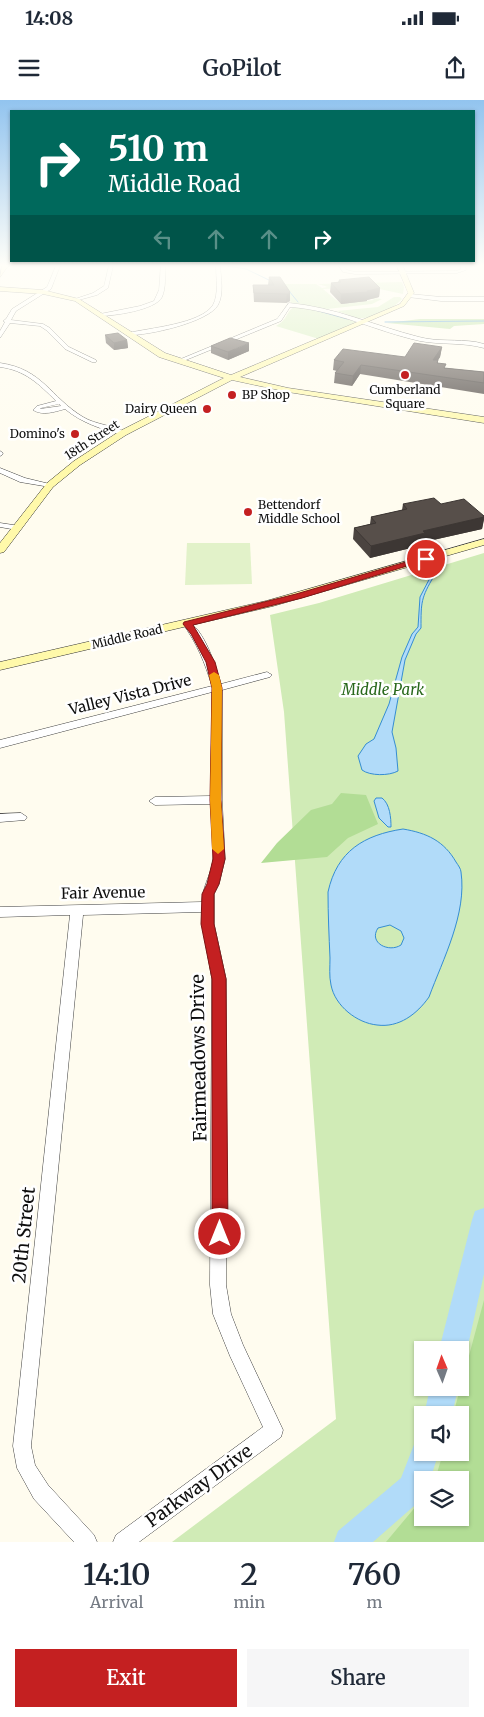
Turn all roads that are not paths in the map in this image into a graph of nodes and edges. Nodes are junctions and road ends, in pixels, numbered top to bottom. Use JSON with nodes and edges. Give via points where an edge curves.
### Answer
{"nodes":[{"id":1,"x":52,"y":333,"type":"edge"},
{"id":2,"x":133,"y":333,"type":"edge"},
{"id":3,"x":246,"y":333,"type":"edge"},
{"id":4,"x":336,"y":333,"type":"edge"},
{"id":5,"x":403,"y":333,"type":"edge"},
{"id":6,"x":130,"y":334,"type":"joint"},
{"id":7,"x":484,"y":346,"type":"edge"},
{"id":8,"x":94,"y":361,"type":"dead end"},
{"id":9,"x":178,"y":361,"type":"junction"},
{"id":10,"x":0,"y":365,"type":"edge"},
{"id":11,"x":232,"y":378,"type":"junction"},
{"id":12,"x":484,"y":420,"type":"edge"},
{"id":13,"x":123,"y":433,"type":"junction"},
{"id":14,"x":0,"y":470,"type":"edge"},
{"id":15,"x":50,"y":485,"type":"junction"},
{"id":16,"x":0,"y":525,"type":"edge"},
{"id":17,"x":17,"y":528,"type":"junction"},
{"id":18,"x":484,"y":542,"type":"edge"},
{"id":19,"x":0,"y":550,"type":"edge"},
{"id":20,"x":187,"y":624,"type":"junction"},
{"id":21,"x":0,"y":666,"type":"edge"},
{"id":22,"x":267,"y":675,"type":"dead end"},
{"id":23,"x":217,"y":688,"type":"junction"},
{"id":24,"x":0,"y":744,"type":"edge"},
{"id":25,"x":216,"y":800,"type":"junction"},
{"id":26,"x":155,"y":801,"type":"dead end"},
{"id":27,"x":21,"y":817,"type":"dead end"},
{"id":28,"x":0,"y":818,"type":"edge"},
{"id":29,"x":208,"y":907,"type":"junction"},
{"id":30,"x":77,"y":910,"type":"junction"},
{"id":31,"x":0,"y":912,"type":"edge"},
{"id":32,"x":274,"y":1430,"type":"joint"},
{"id":33,"x":87,"y":1542,"type":"edge"},
{"id":34,"x":123,"y":1542,"type":"edge"}],
"edges":[{"from":1,"to":8,"type":"street","via":[[67,348]]},
{"from":2,"to":6,"type":"street"},
{"from":3,"to":9,"type":"street"},
{"from":4,"to":11,"type":"main road","name":"18th Street"},
{"from":5,"to":7,"type":"street","via":[[421,339]]},
{"from":6,"to":9,"type":"main road"},
{"from":9,"to":11,"type":"main road"},
{"from":10,"to":13,"type":"street","via":[[29,372],[76,416]]},
{"from":11,"to":12,"type":"main road","via":[[288,390]]},
{"from":11,"to":13,"type":"main road","name":"18th Street"},
{"from":13,"to":15,"type":"main road","name":"18th Street","via":[[76,463]]},
{"from":14,"to":15,"type":"street","via":[[23,480]]},
{"from":15,"to":17,"type":"main road","name":"18th Street"},
{"from":16,"to":17,"type":"street"},
{"from":17,"to":19,"type":"main road","name":"18th Street"},
{"from":18,"to":20,"type":"main road","name":"Middle Road","via":[[299,596]]},
{"from":20,"to":21,"type":"main road","name":"Middle Road"},
{"from":20,"to":23,"type":"street","name":"Fairmeadows Drive","via":[[210,662]]},
{"from":22,"to":23,"type":"street","name":"Valley Vista Drive"},
{"from":23,"to":24,"type":"street","name":"Valley Vista Drive"},
{"from":23,"to":25,"type":"street","name":"Fairmeadows Drive"},
{"from":25,"to":26,"type":"street"},
{"from":25,"to":29,"type":"street","name":"Fairmeadows Drive","via":[[219,859],[208,894]]},
{"from":27,"to":28,"type":"street"},
{"from":29,"to":30,"type":"street","name":"Fair Avenue"},
{"from":29,"to":32,"type":"street","name":"Fairmeadows Drive","via":[[208,924],[219,979],[218,1284],[222,1314]]},
{"from":30,"to":31,"type":"street","name":"Fair Avenue"},
{"from":30,"to":33,"type":"street","name":"20th Street","via":[[22,1446],[26,1468],[41,1492]]},
{"from":32,"to":34,"type":"street","name":"Parkway Drive"}]}
